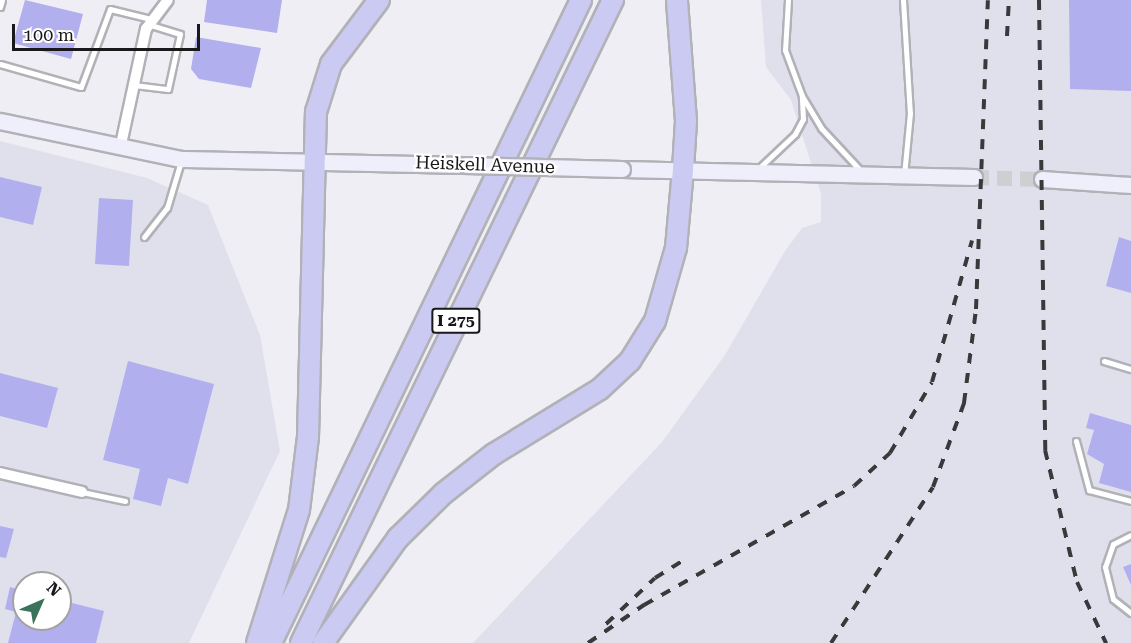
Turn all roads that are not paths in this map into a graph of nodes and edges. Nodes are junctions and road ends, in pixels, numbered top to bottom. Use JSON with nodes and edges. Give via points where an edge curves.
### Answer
{"nodes":[{"id":1,"x":2,"y":0,"type":"edge"},
{"id":2,"x":168,"y":0,"type":"edge"},
{"id":3,"x":379,"y":0,"type":"edge"},
{"id":4,"x":581,"y":0,"type":"edge"},
{"id":5,"x":613,"y":0,"type":"edge"},
{"id":6,"x":677,"y":0,"type":"edge"},
{"id":7,"x":788,"y":0,"type":"edge"},
{"id":8,"x":903,"y":0,"type":"edge"},
{"id":9,"x":0,"y":8,"type":"edge"},
{"id":10,"x":149,"y":22,"type":"junction"},
{"id":11,"x":0,"y":64,"type":"edge"},
{"id":12,"x":134,"y":85,"type":"junction"},
{"id":13,"x":802,"y":96,"type":"junction"},
{"id":14,"x":0,"y":121,"type":"edge"},
{"id":15,"x":120,"y":148,"type":"junction"},
{"id":16,"x":181,"y":159,"type":"junction"},
{"id":17,"x":313,"y":161,"type":"junction"},
{"id":18,"x":683,"y":169,"type":"junction"},
{"id":19,"x":755,"y":171,"type":"junction"},
{"id":20,"x":864,"y":173,"type":"junction"},
{"id":21,"x":904,"y":174,"type":"junction"},
{"id":22,"x":974,"y":177,"type":"tunnel mouth"},
{"id":23,"x":1042,"y":179,"type":"tunnel mouth"},
{"id":24,"x":1131,"y":185,"type":"edge"},
{"id":25,"x":144,"y":237,"type":"dead end"},
{"id":26,"x":1104,"y":361,"type":"dead end"},
{"id":27,"x":1131,"y":369,"type":"edge"},
{"id":28,"x":1076,"y":441,"type":"dead end"},
{"id":29,"x":0,"y":473,"type":"edge"},
{"id":30,"x":82,"y":492,"type":"joint"},
{"id":31,"x":125,"y":501,"type":"dead end"},
{"id":32,"x":1131,"y":501,"type":"edge"},
{"id":33,"x":1131,"y":535,"type":"edge"},
{"id":34,"x":1131,"y":614,"type":"edge"},
{"id":35,"x":257,"y":643,"type":"edge"},
{"id":36,"x":271,"y":643,"type":"edge"},
{"id":37,"x":301,"y":643,"type":"edge"},
{"id":38,"x":323,"y":643,"type":"edge"}],
"edges":[{"from":1,"to":9,"type":"lane"},
{"from":2,"to":10,"type":"street"},
{"from":3,"to":17,"type":"highway","via":[[331,64],[316,112]]},
{"from":4,"to":36,"type":"highway","number":"I 275"},
{"from":5,"to":37,"type":"highway","number":"I 275"},
{"from":6,"to":18,"type":"highway","via":[[686,121]]},
{"from":7,"to":13,"type":"lane","via":[[785,50]]},
{"from":8,"to":21,"type":"lane","via":[[910,113]]},
{"from":10,"to":11,"type":"lane","via":[[110,9],[81,87]]},
{"from":10,"to":12,"type":"street"},
{"from":10,"to":12,"type":"lane","via":[[180,34],[168,89]]},
{"from":12,"to":15,"type":"street"},
{"from":13,"to":19,"type":"lane","via":[[803,119],[795,134]]},
{"from":13,"to":20,"type":"lane","via":[[821,128]]},
{"from":14,"to":15,"type":"street","name":"Heiskell Avenue"},
{"from":15,"to":16,"type":"street","name":"Heiskell Avenue"},
{"from":16,"to":17,"type":"street","name":"Heiskell Avenue"},
{"from":16,"to":25,"type":"lane","via":[[167,208]]},
{"from":17,"to":18,"type":"street","name":"Heiskell Avenue","bridge":true},
{"from":17,"to":35,"type":"highway","via":[[308,437],[302,490],[285,564]]},
{"from":18,"to":19,"type":"street","name":"Heiskell Avenue"},
{"from":18,"to":38,"type":"highway","via":[[669,282],[655,321],[630,361],[600,389],[494,454],[444,493],[398,538]]},
{"from":19,"to":20,"type":"street","name":"Heiskell Avenue"},
{"from":20,"to":21,"type":"street","name":"Heiskell Avenue"},
{"from":21,"to":22,"type":"street","name":"Heiskell Avenue"},
{"from":23,"to":24,"type":"street"},
{"from":26,"to":27,"type":"lane"},
{"from":28,"to":32,"type":"lane","via":[[1089,490]]},
{"from":29,"to":30,"type":"street"},
{"from":30,"to":31,"type":"lane"},
{"from":33,"to":34,"type":"lane","via":[[1113,544],[1105,567],[1113,599]]}]}
